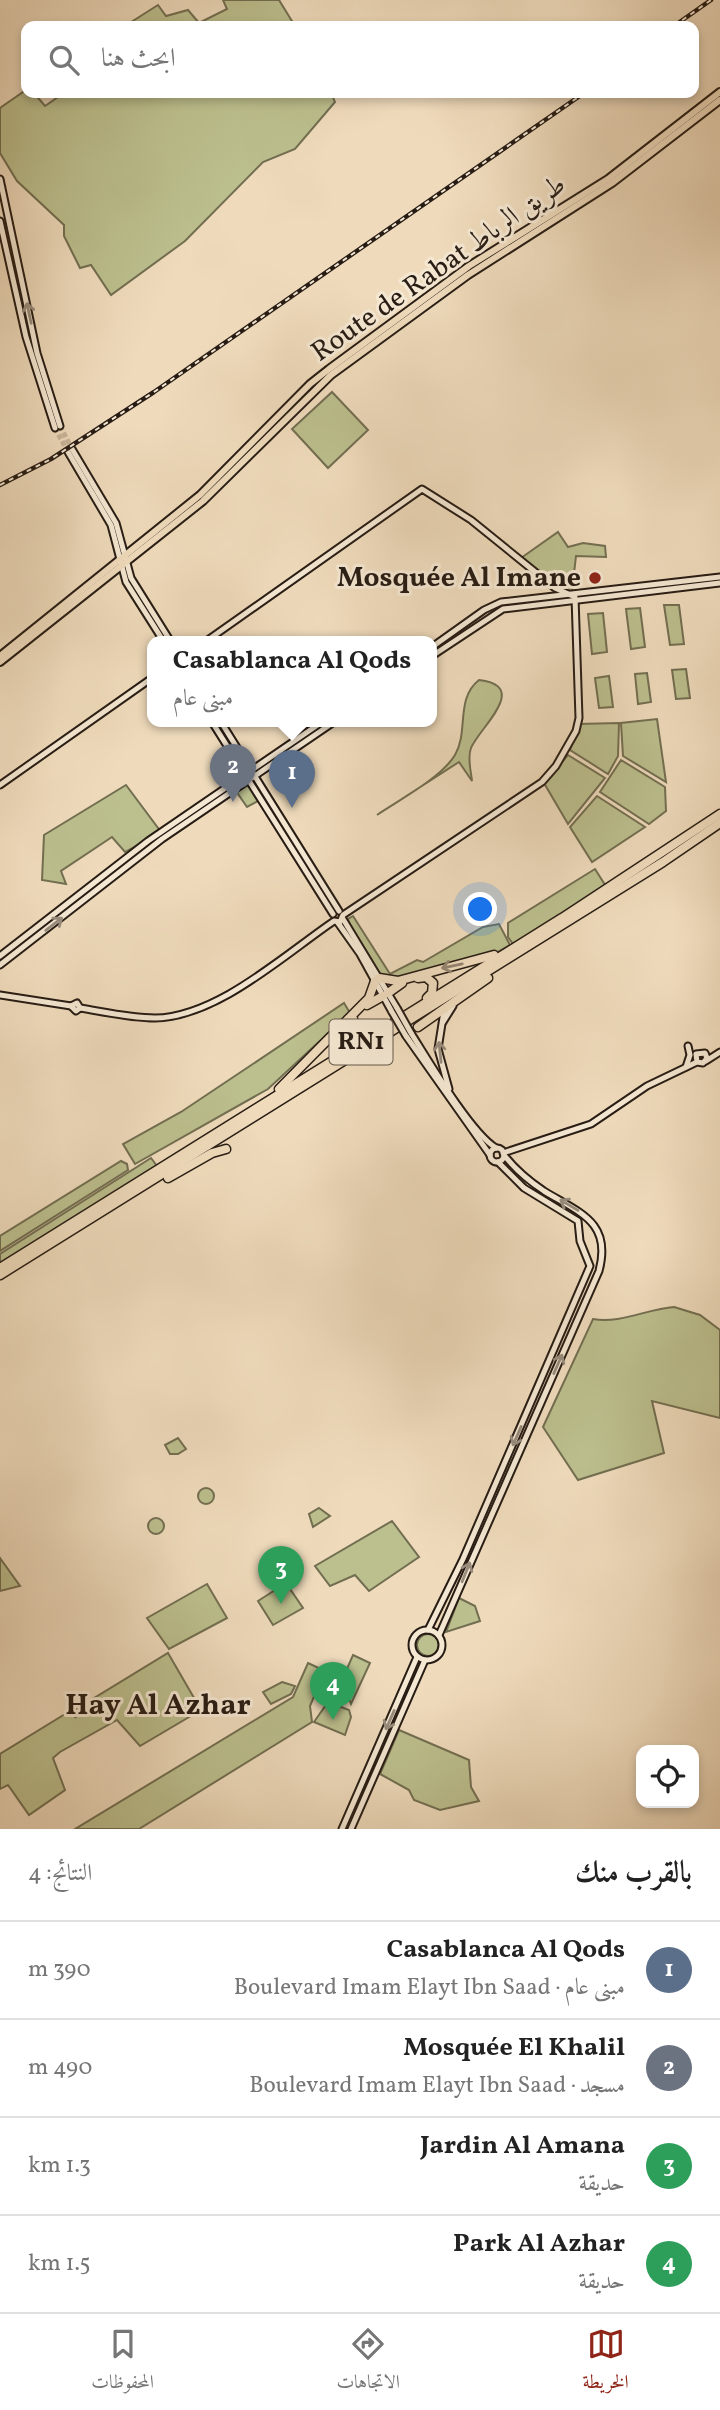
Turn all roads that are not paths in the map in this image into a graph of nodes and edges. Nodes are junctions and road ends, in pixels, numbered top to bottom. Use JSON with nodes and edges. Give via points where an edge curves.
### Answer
{"nodes":[{"id":1,"x":720,"y":92,"type":"edge"},
{"id":2,"x":720,"y":100,"type":"edge"},
{"id":3,"x":0,"y":179,"type":"edge"},
{"id":4,"x":0,"y":221,"type":"edge"},
{"id":5,"x":40,"y":374,"type":"junction"},
{"id":6,"x":57,"y":427,"type":"tunnel mouth"},
{"id":7,"x":70,"y":451,"type":"tunnel mouth"},
{"id":8,"x":123,"y":563,"type":"junction"},
{"id":9,"x":720,"y":577,"type":"edge"},
{"id":10,"x":720,"y":583,"type":"edge"},
{"id":11,"x":555,"y":588,"type":"junction"},
{"id":12,"x":571,"y":595,"type":"junction"},
{"id":13,"x":558,"y":596,"type":"junction"},
{"id":14,"x":563,"y":602,"type":"junction"},
{"id":15,"x":575,"y":602,"type":"junction"},
{"id":16,"x":574,"y":613,"type":"junction"},
{"id":17,"x":160,"y":636,"type":"edge"},
{"id":18,"x":167,"y":636,"type":"edge"},
{"id":19,"x":214,"y":636,"type":"edge"},
{"id":20,"x":437,"y":643,"type":"edge"},
{"id":21,"x":437,"y":652,"type":"edge"},
{"id":22,"x":0,"y":656,"type":"edge"},
{"id":23,"x":0,"y":662,"type":"edge"},
{"id":24,"x":147,"y":682,"type":"edge"},
{"id":25,"x":215,"y":727,"type":"edge"},
{"id":26,"x":224,"y":727,"type":"edge"},
{"id":27,"x":315,"y":727,"type":"edge"},
{"id":28,"x":326,"y":727,"type":"edge"},
{"id":29,"x":249,"y":775,"type":"junction"},
{"id":30,"x":0,"y":785,"type":"edge"},
{"id":31,"x":720,"y":814,"type":"edge"},
{"id":32,"x":720,"y":822,"type":"edge"},
{"id":33,"x":91,"y":885,"type":"junction"},
{"id":34,"x":96,"y":891,"type":"junction"},
{"id":35,"x":338,"y":917,"type":"junction"},
{"id":36,"x":516,"y":946,"type":"junction"},
{"id":37,"x":0,"y":956,"type":"edge"},
{"id":38,"x":510,"y":958,"type":"junction"},
{"id":39,"x":0,"y":965,"type":"edge"},
{"id":40,"x":377,"y":979,"type":"junction"},
{"id":41,"x":0,"y":995,"type":"edge"},
{"id":42,"x":386,"y":995,"type":"junction"},
{"id":43,"x":453,"y":1006,"type":"dead end"},
{"id":44,"x":417,"y":1007,"type":"junction"},
{"id":45,"x":444,"y":1012,"type":"dead end"},
{"id":46,"x":441,"y":1024,"type":"junction"},
{"id":47,"x":418,"y":1027,"type":"dead end"},
{"id":48,"x":408,"y":1035,"type":"junction"},
{"id":49,"x":365,"y":1040,"type":"junction"},
{"id":50,"x":688,"y":1046,"type":"dead end"},
{"id":51,"x":720,"y":1051,"type":"edge"},
{"id":52,"x":705,"y":1053,"type":"junction"},
{"id":53,"x":706,"y":1061,"type":"junction"},
{"id":54,"x":697,"y":1062,"type":"junction"},
{"id":55,"x":686,"y":1067,"type":"junction"},
{"id":56,"x":450,"y":1092,"type":"junction"},
{"id":57,"x":246,"y":1114,"type":"junction"},
{"id":58,"x":496,"y":1148,"type":"junction"},
{"id":59,"x":226,"y":1149,"type":"dead end"},
{"id":60,"x":503,"y":1154,"type":"junction"},
{"id":61,"x":490,"y":1155,"type":"junction"},
{"id":62,"x":498,"y":1162,"type":"junction"},
{"id":63,"x":116,"y":1205,"type":"junction"},
{"id":64,"x":592,"y":1222,"type":"junction"},
{"id":65,"x":580,"y":1227,"type":"junction"},
{"id":66,"x":0,"y":1268,"type":"edge"},
{"id":67,"x":0,"y":1275,"type":"edge"},
{"id":68,"x":428,"y":1630,"type":"junction"},
{"id":69,"x":439,"y":1635,"type":"junction"},
{"id":70,"x":417,"y":1657,"type":"junction"},
{"id":71,"x":425,"y":1660,"type":"junction"},
{"id":72,"x":342,"y":1829,"type":"edge"},
{"id":73,"x":351,"y":1829,"type":"edge"}],
"edges":[{"from":1,"to":8,"type":"main road","name":"Route de Rabat طريق الرباط","via":[[608,179],[464,270],[329,369]]},
{"from":2,"to":8,"type":"main road","name":"Route de Rabat طريق الرباط","via":[[612,183],[468,275],[331,375],[203,501]]},
{"from":5,"to":3,"type":"street","one_way":true},
{"from":4,"to":5,"type":"street"},
{"from":5,"to":6,"type":"street"},
{"from":7,"to":8,"type":"street","via":[[111,525]]},
{"from":8,"to":17,"type":"street","via":[[128,587]]},
{"from":8,"to":18,"type":"street"},
{"from":8,"to":22,"type":"main road","name":"Route de Rabat طريق الرباط"},
{"from":8,"to":23,"type":"main road","name":"Route de Rabat طريق الرباط"},
{"from":9,"to":12,"type":"street"},
{"from":10,"to":15,"type":"street"},
{"from":11,"to":12,"type":"street"},
{"from":11,"to":13,"type":"street"},
{"from":11,"to":19,"type":"street","via":[[471,520],[422,489]]},
{"from":12,"to":13,"type":"street"},
{"from":12,"to":15,"type":"street"},
{"from":13,"to":14,"type":"street"},
{"from":13,"to":20,"type":"street","via":[[493,604]]},
{"from":14,"to":15,"type":"street"},
{"from":14,"to":16,"type":"street"},
{"from":14,"to":21,"type":"street","via":[[494,612]]},
{"from":15,"to":16,"type":"street"},
{"from":16,"to":35,"type":"street","via":[[579,687],[576,731],[561,758],[542,782]]},
{"from":24,"to":30,"type":"street"},
{"from":25,"to":29,"type":"street"},
{"from":26,"to":29,"type":"street"},
{"from":27,"to":29,"type":"street"},
{"from":28,"to":29,"type":"street"},
{"from":29,"to":33,"type":"street"},
{"from":29,"to":34,"type":"street"},
{"from":29,"to":35,"type":"street"},
{"from":31,"to":36,"type":"highway","number":"RN1"},
{"from":32,"to":38,"type":"highway","number":"RN1"},
{"from":33,"to":34,"type":"street"},
{"from":33,"to":37,"type":"street"},
{"from":39,"to":34,"type":"street","one_way":true},
{"from":35,"to":40,"type":"street"},
{"from":35,"to":41,"type":"street","via":[[219,1000],[197,1010],[155,1018]]},
{"from":36,"to":40,"type":"highway","one_way":true,"via":[[398,981]]},
{"from":36,"to":44,"type":"highway","number":"RN1"},
{"from":38,"to":47,"type":"highway","via":[[507,966]]},
{"from":38,"to":63,"type":"highway","number":"RN1"},
{"from":40,"to":42,"type":"street"},
{"from":40,"to":57,"type":"highway","via":[[369,998],[284,1085]]},
{"from":42,"to":44,"type":"highway","via":[[396,986],[426,977],[434,988]]},
{"from":42,"to":48,"type":"street","bridge":true},
{"from":42,"to":49,"type":"highway","via":[[369,1002],[348,1026],[350,1037]]},
{"from":43,"to":46,"type":"street"},
{"from":44,"to":49,"type":"highway","number":"RN1"},
{"from":45,"to":46,"type":"street"},
{"from":56,"to":46,"type":"street","one_way":true,"via":[[439,1057]]},
{"from":48,"to":56,"type":"street"},
{"from":48,"to":61,"type":"street"},
{"from":49,"to":57,"type":"highway","number":"RN1"},
{"from":50,"to":55,"type":"street"},
{"from":51,"to":52,"type":"street"},
{"from":51,"to":53,"type":"street"},
{"from":52,"to":53,"type":"street"},
{"from":52,"to":54,"type":"street","via":[[697,1053]]},
{"from":53,"to":54,"type":"street"},
{"from":54,"to":55,"type":"street"},
{"from":55,"to":60,"type":"street","via":[[647,1086],[592,1124]]},
{"from":56,"to":58,"type":"street"},
{"from":57,"to":66,"type":"highway","number":"RN1"},
{"from":58,"to":60,"type":"street"},
{"from":58,"to":61,"type":"street"},
{"from":59,"to":63,"type":"highway"},
{"from":60,"to":62,"type":"street"},
{"from":64,"to":60,"type":"street","one_way":true,"via":[[526,1178]]},
{"from":61,"to":62,"type":"street"},
{"from":62,"to":65,"type":"street","via":[[524,1188],[575,1219]]},
{"from":63,"to":67,"type":"highway","number":"RN1"},
{"from":64,"to":65,"type":"street"},
{"from":69,"to":64,"type":"street","one_way":true,"via":[[599,1271],[603,1245]]},
{"from":65,"to":68,"type":"street","one_way":true,"via":[[589,1269]]},
{"from":68,"to":69,"type":"street"},
{"from":68,"to":70,"type":"street","via":[[418,1632],[412,1640]]},
{"from":69,"to":71,"type":"street","via":[[441,1653]]},
{"from":70,"to":71,"type":"street"},
{"from":70,"to":72,"type":"street","one_way":true},
{"from":71,"to":73,"type":"street"}]}
